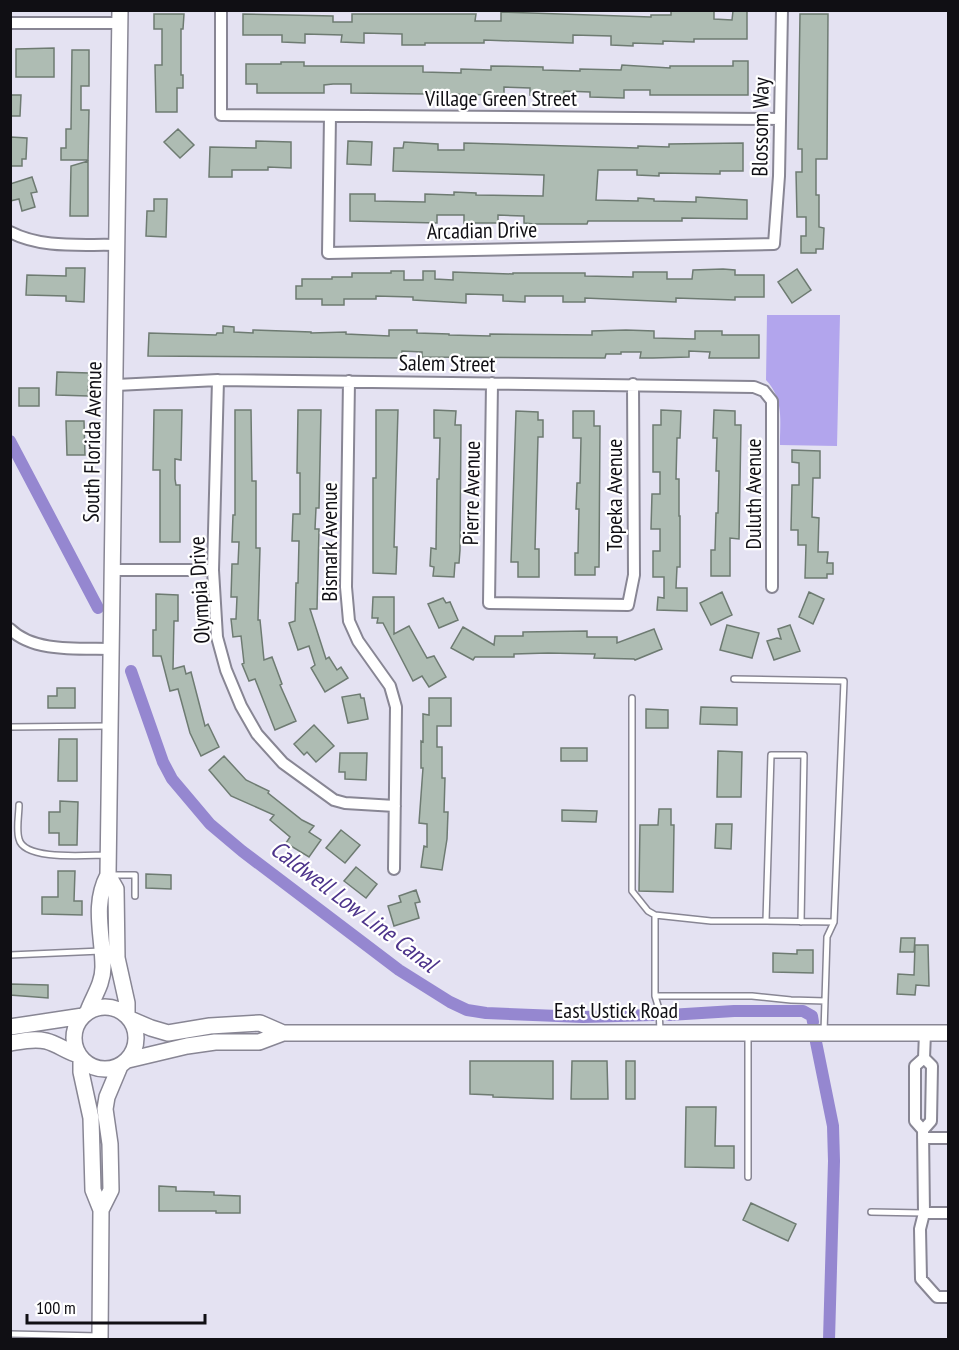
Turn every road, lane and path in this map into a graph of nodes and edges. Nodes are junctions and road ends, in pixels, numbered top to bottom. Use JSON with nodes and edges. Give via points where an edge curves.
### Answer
{"nodes":[{"id":1,"x":221,"y":10,"type":"edge"},
{"id":2,"x":782,"y":10,"type":"edge"},
{"id":3,"x":120,"y":17,"type":"edge"},
{"id":4,"x":10,"y":23,"type":"edge"},
{"id":5,"x":330,"y":116,"type":"junction"},
{"id":6,"x":780,"y":119,"type":"junction"},
{"id":7,"x":10,"y":232,"type":"edge"},
{"id":8,"x":774,"y":244,"type":"joint"},
{"id":9,"x":117,"y":245,"type":"junction"},
{"id":10,"x":218,"y":380,"type":"junction"},
{"id":11,"x":349,"y":381,"type":"junction"},
{"id":12,"x":492,"y":383,"type":"junction"},
{"id":13,"x":633,"y":384,"type":"junction"},
{"id":14,"x":116,"y":385,"type":"junction"},
{"id":15,"x":772,"y":401,"type":"joint"},
{"id":16,"x":113,"y":570,"type":"junction"},
{"id":17,"x":213,"y":570,"type":"junction"},
{"id":18,"x":772,"y":587,"type":"dead end"},
{"id":19,"x":628,"y":605,"type":"joint"},
{"id":20,"x":10,"y":629,"type":"edge"},
{"id":21,"x":112,"y":649,"type":"junction"},
{"id":22,"x":734,"y":679,"type":"dead end"},
{"id":23,"x":632,"y":698,"type":"dead end"},
{"id":24,"x":110,"y":726,"type":"junction"},
{"id":25,"x":10,"y":727,"type":"edge"},
{"id":26,"x":19,"y":806,"type":"dead end"},
{"id":27,"x":395,"y":806,"type":"junction"},
{"id":28,"x":108,"y":855,"type":"junction"},
{"id":29,"x":394,"y":869,"type":"dead end"},
{"id":30,"x":108,"y":875,"type":"junction"},
{"id":31,"x":135,"y":896,"type":"dead end"},
{"id":32,"x":655,"y":915,"type":"junction"},
{"id":33,"x":766,"y":921,"type":"junction"},
{"id":34,"x":801,"y":922,"type":"junction"},
{"id":35,"x":834,"y":922,"type":"junction"},
{"id":36,"x":101,"y":951,"type":"junction"},
{"id":37,"x":10,"y":955,"type":"edge"},
{"id":38,"x":655,"y":996,"type":"junction"},
{"id":39,"x":825,"y":1001,"type":"junction"},
{"id":40,"x":85,"y":1014,"type":"junction"},
{"id":41,"x":128,"y":1017,"type":"junction"},
{"id":42,"x":10,"y":1027,"type":"edge"},
{"id":43,"x":660,"y":1032,"type":"junction"},
{"id":44,"x":284,"y":1033,"type":"junction"},
{"id":45,"x":747,"y":1033,"type":"junction"},
{"id":46,"x":824,"y":1033,"type":"junction"},
{"id":47,"x":925,"y":1033,"type":"junction"},
{"id":48,"x":948,"y":1033,"type":"edge"},
{"id":49,"x":10,"y":1042,"type":"edge"},
{"id":50,"x":80,"y":1057,"type":"junction"},
{"id":51,"x":924,"y":1058,"type":"junction"},
{"id":52,"x":124,"y":1063,"type":"junction"},
{"id":53,"x":923,"y":1134,"type":"junction"},
{"id":54,"x":948,"y":1138,"type":"edge"},
{"id":55,"x":748,"y":1177,"type":"dead end"},
{"id":56,"x":101,"y":1210,"type":"junction"},
{"id":57,"x":871,"y":1212,"type":"dead end"},
{"id":58,"x":924,"y":1213,"type":"junction"},
{"id":59,"x":948,"y":1213,"type":"edge"},
{"id":60,"x":948,"y":1297,"type":"edge"},
{"id":61,"x":10,"y":1334,"type":"edge"},
{"id":62,"x":100,"y":1338,"type":"edge"}],
"edges":[{"from":1,"to":5,"type":"street","name":"Village Green Street","via":[[221,115]]},
{"from":2,"to":6,"type":"street","name":"Blossom Way"},
{"from":3,"to":4,"type":"street"},
{"from":3,"to":9,"type":"street","name":"South Florida Avenue"},
{"from":5,"to":6,"type":"street","name":"Village Green Street"},
{"from":5,"to":8,"type":"street","name":"Arcadian Drive","via":[[328,253]]},
{"from":6,"to":8,"type":"street","name":"Blossom Way"},
{"from":7,"to":9,"type":"street","via":[[43,244]]},
{"from":9,"to":14,"type":"street","name":"South Florida Avenue"},
{"from":10,"to":11,"type":"street","name":"Salem Street"},
{"from":10,"to":14,"type":"street","name":"Salem Street"},
{"from":10,"to":17,"type":"street","name":"Olympia Drive"},
{"from":11,"to":12,"type":"street","name":"Salem Street"},
{"from":11,"to":27,"type":"street","name":"Bismark Avenue","via":[[349,621],[358,641],[390,686],[396,707]]},
{"from":12,"to":13,"type":"street","name":"Salem Street"},
{"from":12,"to":19,"type":"street","name":"Pierre Avenue","via":[[489,603]]},
{"from":13,"to":15,"type":"street","name":"Salem Street","via":[[754,387]]},
{"from":13,"to":19,"type":"street","name":"Topeka Avenue","via":[[634,575]]},
{"from":14,"to":16,"type":"street","name":"South Florida Avenue"},
{"from":15,"to":18,"type":"street","name":"Duluth Avenue"},
{"from":16,"to":17,"type":"street"},
{"from":16,"to":21,"type":"street","name":"South Florida Avenue"},
{"from":17,"to":27,"type":"street","name":"Olympia Drive","via":[[217,637],[226,670],[257,734],[283,763],[334,800]]},
{"from":20,"to":21,"type":"street","via":[[19,638],[56,648]]},
{"from":21,"to":24,"type":"street","name":"South Florida Avenue"},
{"from":22,"to":35,"type":"lane","via":[[844,681]]},
{"from":23,"to":32,"type":"lane","via":[[632,891]]},
{"from":24,"to":25,"type":"lane"},
{"from":24,"to":28,"type":"street","name":"South Florida Avenue"},
{"from":26,"to":28,"type":"lane","via":[[19,839],[25,849],[38,854]]},
{"from":27,"to":29,"type":"street","name":"Bismark Avenue"},
{"from":28,"to":30,"type":"street","name":"South Florida Avenue"},
{"from":30,"to":31,"type":"lane","via":[[135,876]]},
{"from":30,"to":36,"type":"street","name":"South Florida Avenue","via":[[101,889]]},
{"from":30,"to":41,"type":"street","name":"South Florida Avenue","via":[[116,890],[117,958]]},
{"from":32,"to":33,"type":"lane"},
{"from":32,"to":38,"type":"lane"},
{"from":33,"to":34,"type":"lane"},
{"from":33,"to":34,"type":"lane","via":[[771,755],[804,755]]},
{"from":34,"to":35,"type":"lane"},
{"from":35,"to":39,"type":"lane","via":[[827,937]]},
{"from":36,"to":37,"type":"lane"},
{"from":36,"to":40,"type":"street","name":"South Florida Avenue","via":[[101,980]]},
{"from":38,"to":39,"type":"lane"},
{"from":38,"to":43,"type":"lane"},
{"from":39,"to":46,"type":"lane"},
{"from":40,"to":41,"type":"street","via":[[108,1007]]},
{"from":40,"to":42,"type":"street"},
{"from":40,"to":50,"type":"street","via":[[73,1039]]},
{"from":41,"to":44,"type":"street","name":"East Ustick Road","via":[[168,1033],[260,1023]]},
{"from":41,"to":52,"type":"street","via":[[136,1032],[136,1042],[134,1052]]},
{"from":43,"to":44,"type":"street","name":"East Ustick Road"},
{"from":43,"to":45,"type":"street","name":"East Ustick Road"},
{"from":44,"to":52,"type":"street","name":"East Ustick Road","via":[[259,1042],[188,1046]]},
{"from":45,"to":46,"type":"street","name":"East Ustick Road"},
{"from":45,"to":55,"type":"lane"},
{"from":46,"to":47,"type":"street","name":"East Ustick Road"},
{"from":47,"to":48,"type":"street","name":"East Ustick Road"},
{"from":47,"to":51,"type":"street"},
{"from":49,"to":50,"type":"street","via":[[46,1041]]},
{"from":50,"to":52,"type":"street","via":[[100,1069]]},
{"from":50,"to":56,"type":"street","via":[[91,1118],[93,1190]]},
{"from":51,"to":53,"type":"street","via":[[932,1066],[932,1110]]},
{"from":51,"to":53,"type":"street","via":[[915,1066],[915,1120]]},
{"from":52,"to":56,"type":"street","via":[[105,1109],[112,1169],[111,1190]]},
{"from":53,"to":54,"type":"street"},
{"from":53,"to":58,"type":"street"},
{"from":56,"to":62,"type":"street"},
{"from":57,"to":58,"type":"lane"},
{"from":58,"to":59,"type":"street"},
{"from":58,"to":60,"type":"street","via":[[920,1229],[921,1279],[937,1297]]},
{"from":61,"to":62,"type":"lane"}]}
